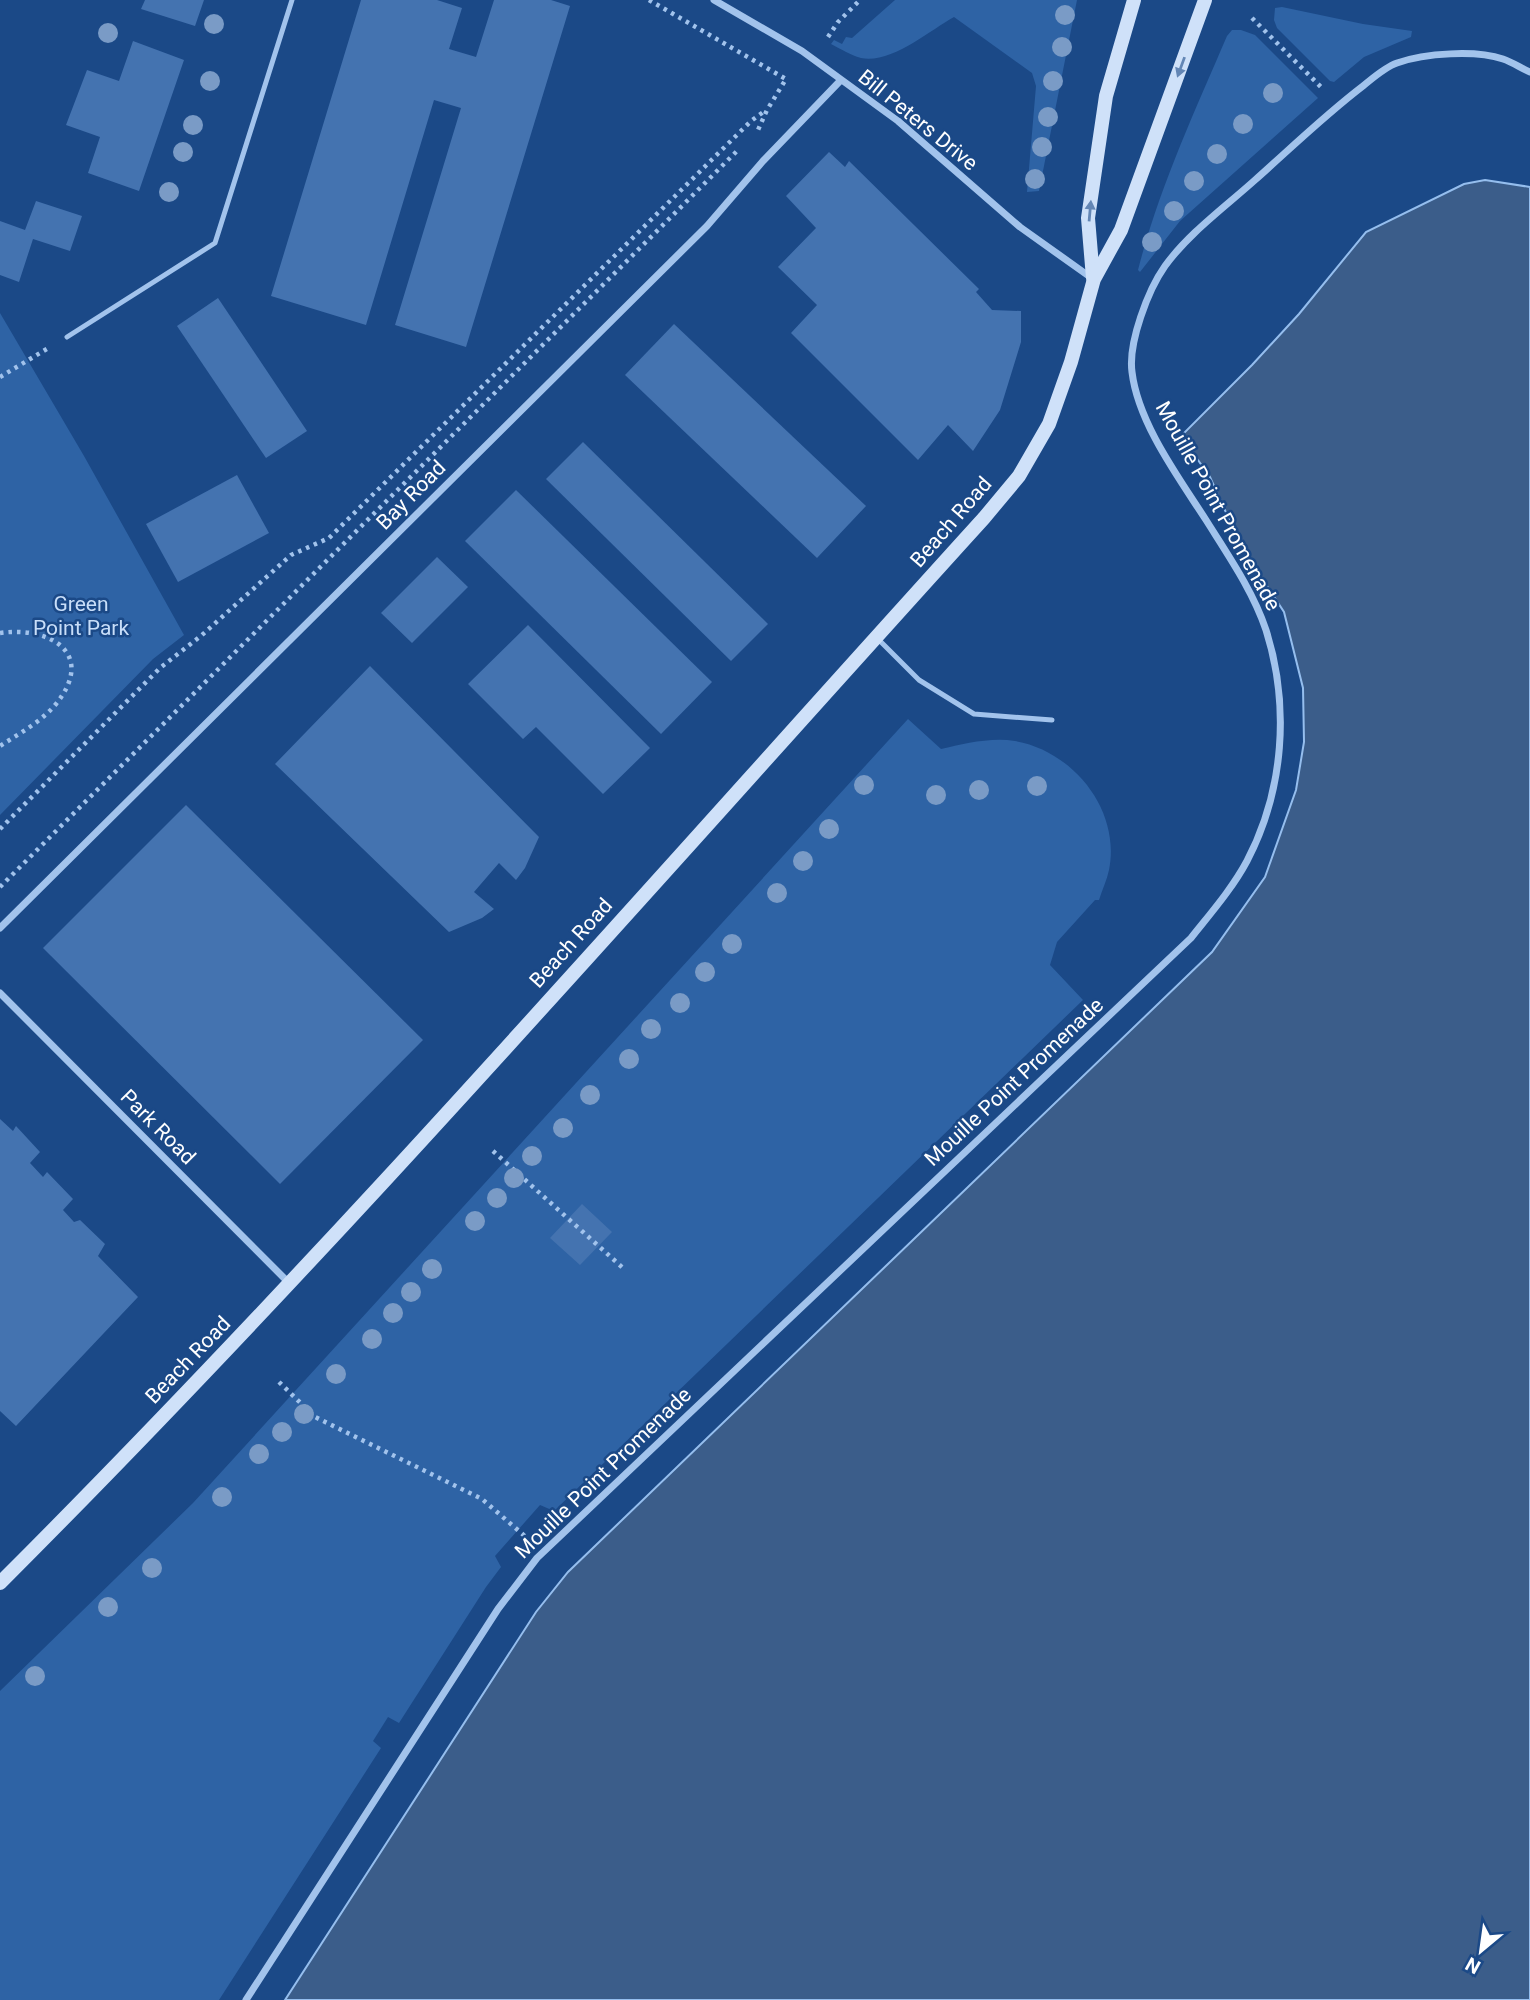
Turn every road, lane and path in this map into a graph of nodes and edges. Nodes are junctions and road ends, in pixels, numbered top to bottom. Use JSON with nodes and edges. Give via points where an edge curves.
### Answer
{"nodes":[{"id":1,"x":292,"y":0,"type":"edge"},
{"id":2,"x":649,"y":0,"type":"edge"},
{"id":3,"x":714,"y":0,"type":"edge"},
{"id":4,"x":860,"y":0,"type":"edge"},
{"id":5,"x":1134,"y":0,"type":"edge"},
{"id":6,"x":1205,"y":0,"type":"edge"},
{"id":7,"x":1252,"y":18,"type":"dead end"},
{"id":8,"x":828,"y":37,"type":"dead end"},
{"id":9,"x":1530,"y":72,"type":"edge"},
{"id":10,"x":840,"y":81,"type":"junction"},
{"id":11,"x":1339,"y":104,"type":"junction"},
{"id":12,"x":767,"y":110,"type":"junction"},
{"id":13,"x":1094,"y":279,"type":"junction"},
{"id":14,"x":67,"y":337,"type":"dead end"},
{"id":15,"x":25,"y":362,"type":"dead end"},
{"id":16,"x":0,"y":377,"type":"edge"},
{"id":17,"x":0,"y":633,"type":"edge"},
{"id":18,"x":876,"y":637,"type":"junction"},
{"id":19,"x":1052,"y":720,"type":"dead end"},
{"id":20,"x":0,"y":746,"type":"edge"},
{"id":21,"x":0,"y":829,"type":"edge"},
{"id":22,"x":0,"y":887,"type":"edge"},
{"id":23,"x":0,"y":928,"type":"edge"},
{"id":24,"x":0,"y":993,"type":"edge"},
{"id":25,"x":492,"y":1151,"type":"dead end"},
{"id":26,"x":623,"y":1268,"type":"dead end"},
{"id":27,"x":290,"y":1285,"type":"junction"},
{"id":28,"x":279,"y":1382,"type":"dead end"},
{"id":29,"x":543,"y":1552,"type":"junction"},
{"id":30,"x":0,"y":1583,"type":"edge"},
{"id":31,"x":246,"y":2000,"type":"edge"}],
"edges":[{"from":1,"to":14,"type":"lane","via":[[215,243]]},
{"from":2,"to":12,"type":"path","via":[[786,79]]},
{"from":3,"to":10,"type":"street","name":"Bill Peters Drive","via":[[802,51]]},
{"from":4,"to":8,"type":"path"},
{"from":13,"to":5,"type":"street","name":"Beach Road","one_way":true,"via":[[1088,218],[1106,96]]},
{"from":6,"to":13,"type":"street","name":"Beach Road","one_way":true,"via":[[1121,230]]},
{"from":7,"to":11,"type":"path"},
{"from":9,"to":11,"type":"street","name":"Mouille Point Promenade","via":[[1504,59],[1474,54],[1422,57],[1395,63]]},
{"from":10,"to":13,"type":"street","name":"Bill Peters Drive","via":[[898,121],[1020,227]]},
{"from":10,"to":23,"type":"street","name":"Bay Road","via":[[707,226]]},
{"from":11,"to":29,"type":"street","name":"Mouille Point Promenade","via":[[1165,266],[1136,332],[1132,371],[1143,410],[1166,456],[1236,567],[1265,628],[1279,686],[1276,778],[1246,862],[1191,938]]},
{"from":12,"to":21,"type":"path","via":[[328,538],[291,555],[160,668]]},
{"from":12,"to":22,"type":"path","via":[[758,129]]},
{"from":13,"to":18,"type":"street","name":"Beach Road","via":[[1049,424],[1019,476]]},
{"from":15,"to":16,"type":"path"},
{"from":17,"to":20,"type":"path","via":[[44,635],[70,654],[72,673],[58,701],[34,725]]},
{"from":18,"to":19,"type":"lane","via":[[919,680],[974,714]]},
{"from":18,"to":27,"type":"street","name":"Beach Road"},
{"from":24,"to":27,"type":"street","name":"Park Road"},
{"from":25,"to":26,"type":"path"},
{"from":27,"to":30,"type":"street","name":"Beach Road"},
{"from":28,"to":29,"type":"path","via":[[315,1417],[482,1499]]},
{"from":29,"to":31,"type":"street","name":"Mouille Point Promenade","via":[[498,1609]]}]}
